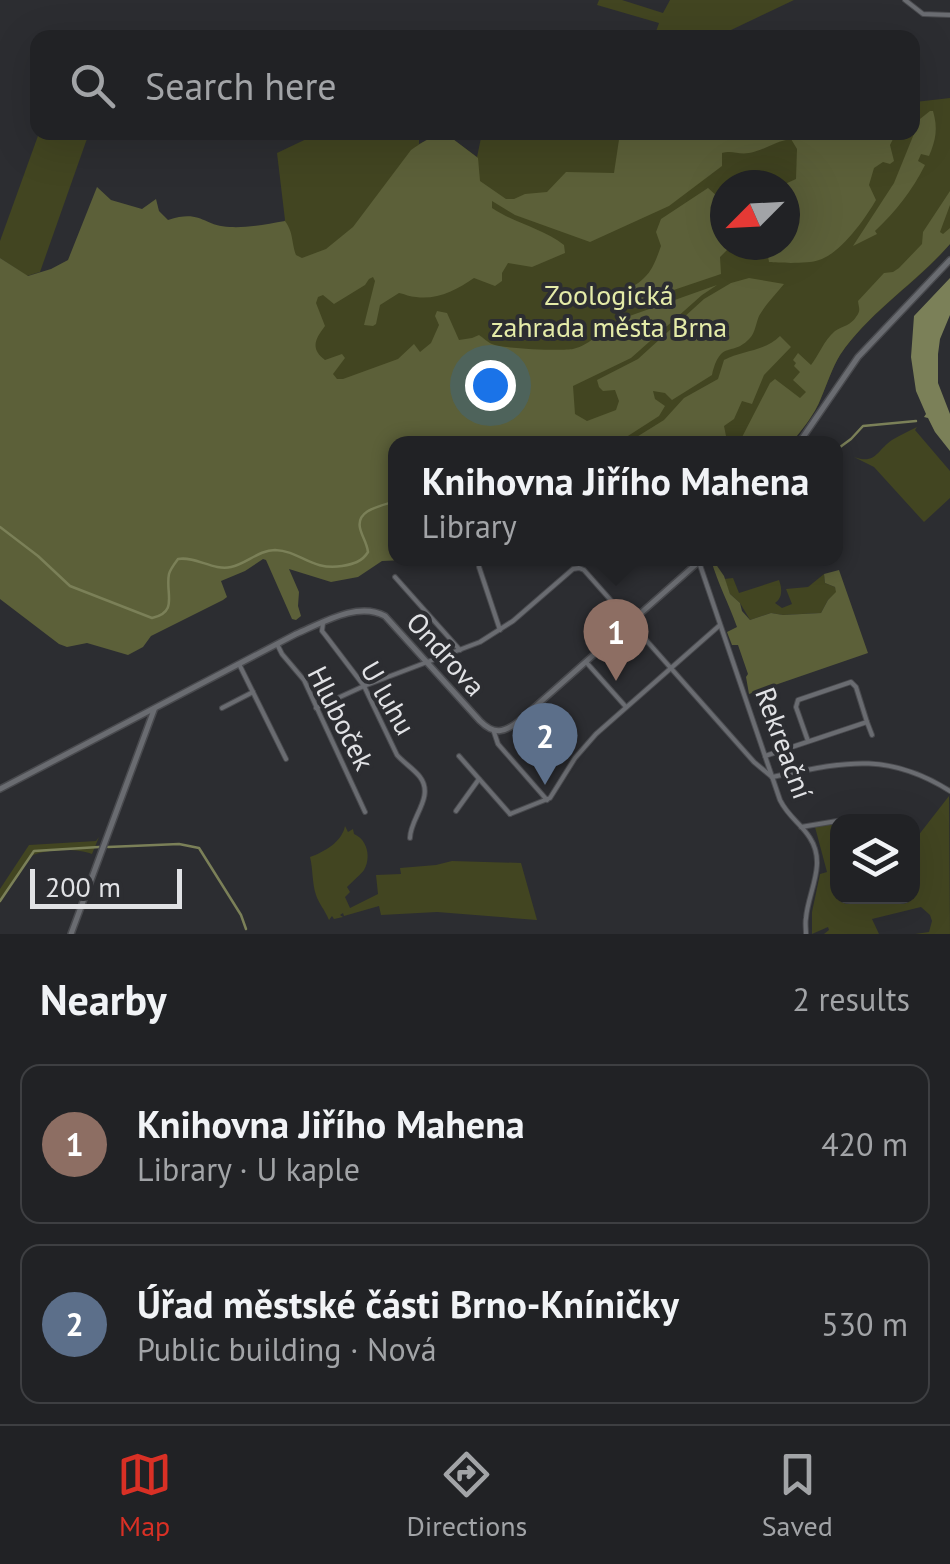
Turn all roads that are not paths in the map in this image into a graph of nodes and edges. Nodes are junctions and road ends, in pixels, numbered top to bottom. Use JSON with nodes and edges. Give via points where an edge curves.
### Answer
{"nodes":[{"id":1,"x":905,"y":0,"type":"edge"},
{"id":2,"x":950,"y":15,"type":"edge"},
{"id":3,"x":950,"y":260,"type":"edge"},
{"id":4,"x":804,"y":436,"type":"edge"},
{"id":5,"x":480,"y":566,"type":"dead end"},
{"id":6,"x":694,"y":566,"type":"edge"},
{"id":7,"x":703,"y":566,"type":"edge"},
{"id":8,"x":394,"y":576,"type":"dead end"},
{"id":9,"x":631,"y":622,"type":"junction"},
{"id":10,"x":323,"y":623,"type":"junction"},
{"id":11,"x":720,"y":625,"type":"junction"},
{"id":12,"x":500,"y":630,"type":"junction"},
{"id":13,"x":278,"y":644,"type":"junction"},
{"id":14,"x":460,"y":650,"type":"junction"},
{"id":15,"x":586,"y":662,"type":"junction"},
{"id":16,"x":428,"y":663,"type":"junction"},
{"id":17,"x":238,"y":664,"type":"junction"},
{"id":18,"x":671,"y":669,"type":"junction"},
{"id":19,"x":364,"y":686,"type":"junction"},
{"id":20,"x":253,"y":692,"type":"junction"},
{"id":21,"x":156,"y":708,"type":"junction"},
{"id":22,"x":222,"y":708,"type":"dead end"},
{"id":23,"x":316,"y":708,"type":"junction"},
{"id":24,"x":627,"y":708,"type":"junction"},
{"id":25,"x":867,"y":722,"type":"junction"},
{"id":26,"x":494,"y":732,"type":"junction"},
{"id":27,"x":872,"y":735,"type":"dead end"},
{"id":28,"x":808,"y":741,"type":"junction"},
{"id":29,"x":459,"y":756,"type":"dead end"},
{"id":30,"x":765,"y":756,"type":"junction"},
{"id":31,"x":286,"y":759,"type":"dead end"},
{"id":32,"x":772,"y":777,"type":"junction"},
{"id":33,"x":479,"y":778,"type":"junction"},
{"id":34,"x":0,"y":789,"type":"edge"},
{"id":35,"x":950,"y":791,"type":"edge"},
{"id":36,"x":547,"y":800,"type":"junction"},
{"id":37,"x":456,"y":811,"type":"dead end"},
{"id":38,"x":365,"y":812,"type":"dead end"},
{"id":39,"x":830,"y":823,"type":"edge"},
{"id":40,"x":802,"y":828,"type":"junction"},
{"id":41,"x":410,"y":838,"type":"dead end"},
{"id":42,"x":71,"y":934,"type":"edge"},
{"id":43,"x":806,"y":934,"type":"edge"}],
"edges":[{"from":1,"to":2,"type":"street","via":[[922,14]]},
{"from":3,"to":4,"type":"street","via":[[858,357]]},
{"from":5,"to":12,"type":"street"},
{"from":6,"to":9,"type":"street","name":"Ondrova"},
{"from":7,"to":11,"type":"street","name":"Rekreační"},
{"from":8,"to":14,"type":"street","name":"Ondrova"},
{"from":9,"to":12,"type":"street","via":[[579,568]]},
{"from":9,"to":15,"type":"street","name":"Ondrova"},
{"from":9,"to":18,"type":"street"},
{"from":10,"to":13,"type":"street","name":"Ondrova"},
{"from":10,"to":16,"type":"street","name":"Ondrova","via":[[379,612]]},
{"from":10,"to":19,"type":"street","name":"U luhu","via":[[322,631]]},
{"from":11,"to":18,"type":"street"},
{"from":11,"to":30,"type":"street","name":"Rekreační"},
{"from":12,"to":14,"type":"street"},
{"from":13,"to":17,"type":"street","name":"Ondrova"},
{"from":13,"to":23,"type":"street","name":"Hluboček"},
{"from":14,"to":16,"type":"street"},
{"from":15,"to":24,"type":"street"},
{"from":15,"to":26,"type":"street","name":"Ondrova","via":[[514,725]]},
{"from":16,"to":19,"type":"street"},
{"from":16,"to":26,"type":"street","name":"Ondrova"},
{"from":17,"to":20,"type":"street"},
{"from":17,"to":21,"type":"street","name":"Ondrova"},
{"from":18,"to":24,"type":"street"},
{"from":18,"to":32,"type":"street"},
{"from":19,"to":23,"type":"street"},
{"from":19,"to":41,"type":"street","name":"U luhu","via":[[397,754],[424,782]]},
{"from":20,"to":22,"type":"street"},
{"from":20,"to":31,"type":"street"},
{"from":21,"to":34,"type":"street","name":"Ondrova"},
{"from":21,"to":42,"type":"street"},
{"from":23,"to":38,"type":"street","name":"Hluboček"},
{"from":24,"to":36,"type":"street","via":[[575,758]]},
{"from":25,"to":27,"type":"street"},
{"from":25,"to":28,"type":"street"},
{"from":25,"to":28,"type":"street","via":[[851,682],[801,697],[796,707]]},
{"from":26,"to":36,"type":"street"},
{"from":28,"to":30,"type":"street"},
{"from":29,"to":33,"type":"street"},
{"from":30,"to":32,"type":"street","name":"Rekreační"},
{"from":32,"to":35,"type":"street","via":[[834,764],[886,764]]},
{"from":32,"to":40,"type":"street","name":"Rekreační","via":[[788,815]]},
{"from":33,"to":36,"type":"street","via":[[510,817]]},
{"from":33,"to":37,"type":"street"},
{"from":39,"to":40,"type":"street"},
{"from":40,"to":43,"type":"street","name":"Rekreační","via":[[816,861]]}]}
